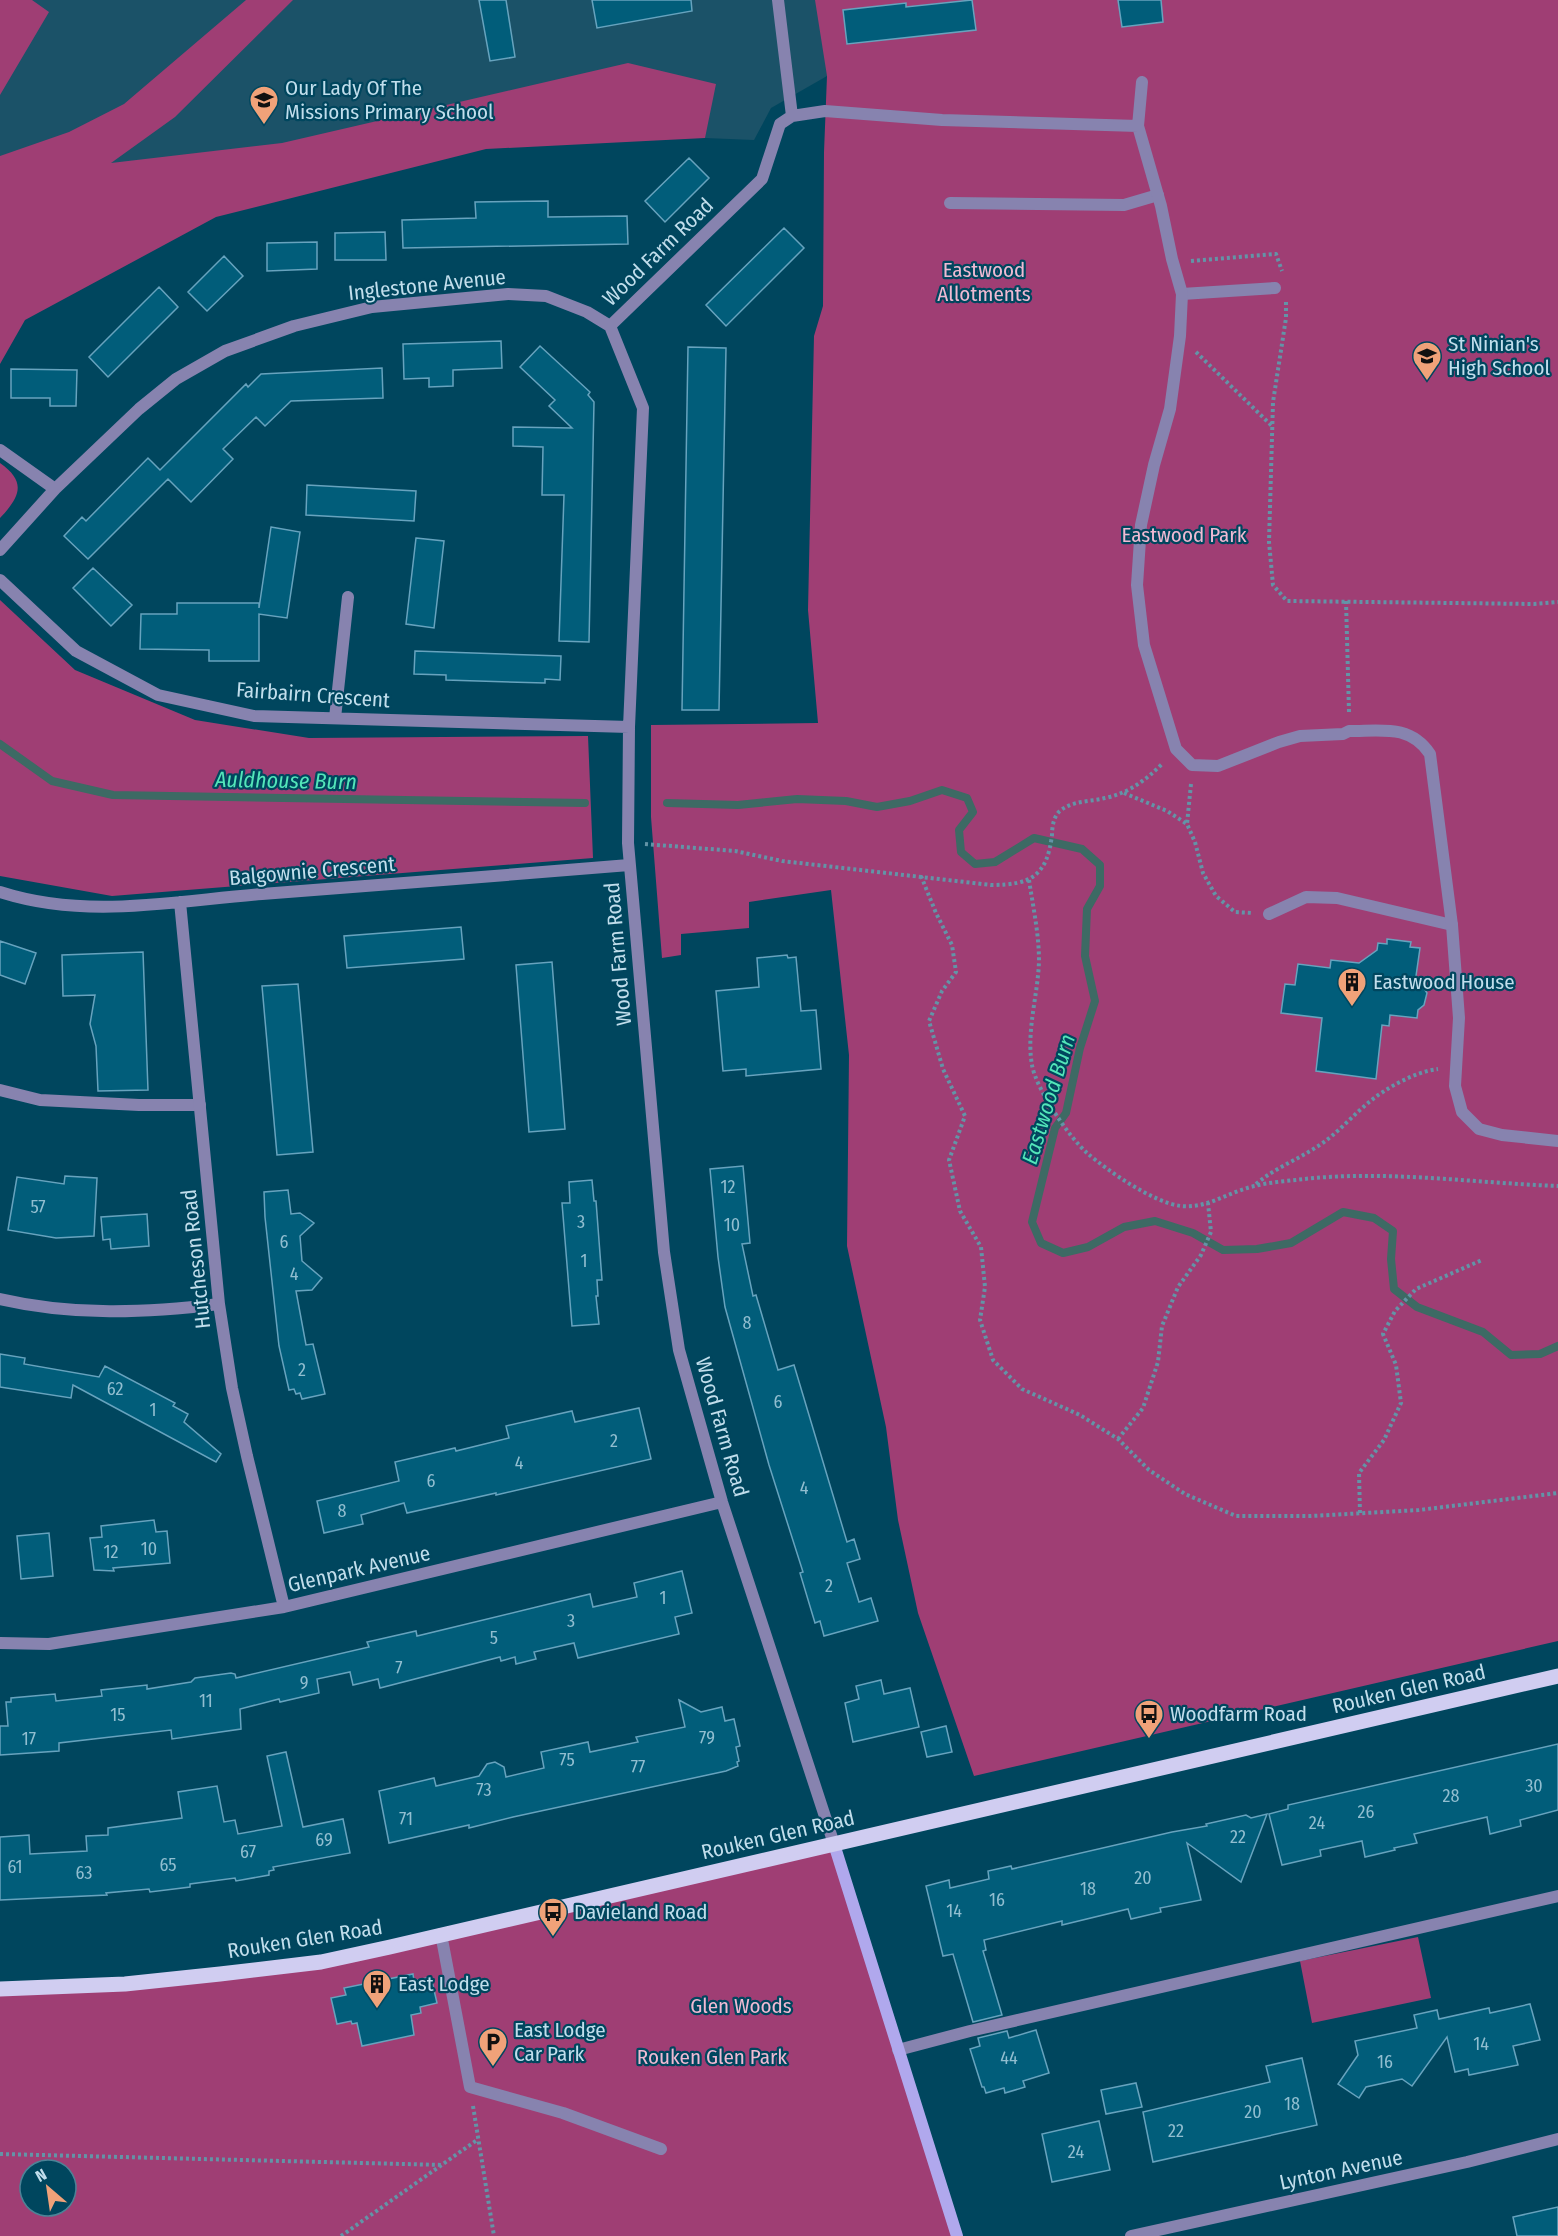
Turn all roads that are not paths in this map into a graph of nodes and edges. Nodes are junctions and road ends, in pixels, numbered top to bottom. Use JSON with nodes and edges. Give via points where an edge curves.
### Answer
{"nodes":[{"id":1,"x":778,"y":0,"type":"edge"},
{"id":2,"x":1142,"y":82,"type":"dead end"},
{"id":3,"x":792,"y":116,"type":"junction"},
{"id":4,"x":1138,"y":126,"type":"junction"},
{"id":5,"x":1158,"y":195,"type":"junction"},
{"id":6,"x":950,"y":203,"type":"dead end"},
{"id":7,"x":1275,"y":288,"type":"dead end"},
{"id":8,"x":1182,"y":294,"type":"junction"},
{"id":9,"x":610,"y":326,"type":"junction"},
{"id":10,"x":0,"y":450,"type":"edge"},
{"id":11,"x":55,"y":489,"type":"junction"},
{"id":12,"x":0,"y":550,"type":"edge"},
{"id":13,"x":0,"y":580,"type":"edge"},
{"id":14,"x":348,"y":597,"type":"dead end"},
{"id":15,"x":334,"y":718,"type":"junction"},
{"id":16,"x":628,"y":727,"type":"junction"},
{"id":17,"x":629,"y":865,"type":"junction"},
{"id":18,"x":0,"y":892,"type":"edge"},
{"id":19,"x":180,"y":902,"type":"junction"},
{"id":20,"x":1269,"y":914,"type":"road end"},
{"id":21,"x":1452,"y":925,"type":"junction"},
{"id":22,"x":0,"y":1090,"type":"edge"},
{"id":23,"x":200,"y":1105,"type":"junction"},
{"id":24,"x":1558,"y":1141,"type":"edge"},
{"id":25,"x":0,"y":1299,"type":"edge"},
{"id":26,"x":219,"y":1304,"type":"junction"},
{"id":27,"x":722,"y":1502,"type":"junction"},
{"id":28,"x":284,"y":1607,"type":"junction"},
{"id":29,"x":0,"y":1643,"type":"edge"},
{"id":30,"x":1558,"y":1676,"type":"edge"},
{"id":31,"x":834,"y":1844,"type":"junction"},
{"id":32,"x":1558,"y":1896,"type":"edge"},
{"id":33,"x":441,"y":1934,"type":"junction"},
{"id":34,"x":0,"y":1989,"type":"edge"},
{"id":35,"x":898,"y":2050,"type":"junction"},
{"id":36,"x":1558,"y":2139,"type":"edge"},
{"id":37,"x":661,"y":2149,"type":"dead end"},
{"id":38,"x":957,"y":2236,"type":"edge"},
{"id":39,"x":1131,"y":2236,"type":"edge"}],
"edges":[{"from":1,"to":3,"type":"street"},
{"from":2,"to":4,"type":"street"},
{"from":3,"to":4,"type":"street","via":[[825,111],[942,120]]},
{"from":3,"to":9,"type":"street","name":"Wood Farm Road","via":[[780,124],[762,179]]},
{"from":4,"to":5,"type":"street"},
{"from":5,"to":6,"type":"street","via":[[1124,205]]},
{"from":5,"to":8,"type":"street"},
{"from":7,"to":8,"type":"street"},
{"from":8,"to":21,"type":"street","via":[[1170,409],[1141,525],[1137,585],[1144,645],[1176,749],[1192,765],[1218,766],[1299,736],[1402,731],[1413,736],[1430,754]]},
{"from":9,"to":11,"type":"street","name":"Inglestone Avenue","via":[[546,296],[508,294],[372,307],[294,326],[225,351],[176,379]]},
{"from":9,"to":16,"type":"street","name":"Wood Farm Road","via":[[643,408]]},
{"from":10,"to":11,"type":"street"},
{"from":11,"to":12,"type":"street","name":"Inglestone Avenue"},
{"from":13,"to":15,"type":"street","name":"Fairbairn Crescent","via":[[76,651],[158,695],[254,716]]},
{"from":14,"to":15,"type":"street"},
{"from":15,"to":16,"type":"street","name":"Fairbairn Crescent"},
{"from":16,"to":17,"type":"street","name":"Wood Farm Road"},
{"from":17,"to":19,"type":"street","name":"Balgownie Crescent"},
{"from":17,"to":27,"type":"street","name":"Wood Farm Road","via":[[672,1311],[679,1350]]},
{"from":18,"to":19,"type":"street","name":"Balgownie Crescent","via":[[85,908]]},
{"from":19,"to":23,"type":"street","name":"Hutcheson Road"},
{"from":20,"to":21,"type":"street","via":[[1306,897],[1337,898]]},
{"from":21,"to":24,"type":"street","via":[[1459,1018],[1455,1086],[1462,1112],[1479,1129]]},
{"from":22,"to":23,"type":"street","via":[[40,1100]]},
{"from":23,"to":26,"type":"street","name":"Hutcheson Road"},
{"from":25,"to":26,"type":"street","via":[[117,1312]]},
{"from":26,"to":28,"type":"street","name":"Hutcheson Road","via":[[242,1433]]},
{"from":27,"to":28,"type":"street","name":"Glenpark Avenue"},
{"from":27,"to":31,"type":"street","name":"Wood Farm Road"},
{"from":28,"to":29,"type":"street","name":"Glenpark Avenue","via":[[49,1644]]},
{"from":30,"to":31,"type":"main road","name":"Rouken Glen Road"},
{"from":31,"to":33,"type":"main road","name":"Rouken Glen Road"},
{"from":31,"to":35,"type":"street"},
{"from":32,"to":35,"type":"street"},
{"from":33,"to":34,"type":"main road","name":"Rouken Glen Road","via":[[321,1962],[125,1984]]},
{"from":33,"to":37,"type":"street","via":[[470,2087],[563,2113]]},
{"from":35,"to":38,"type":"street"},
{"from":36,"to":39,"type":"street","name":"Lynton Avenue"}]}
